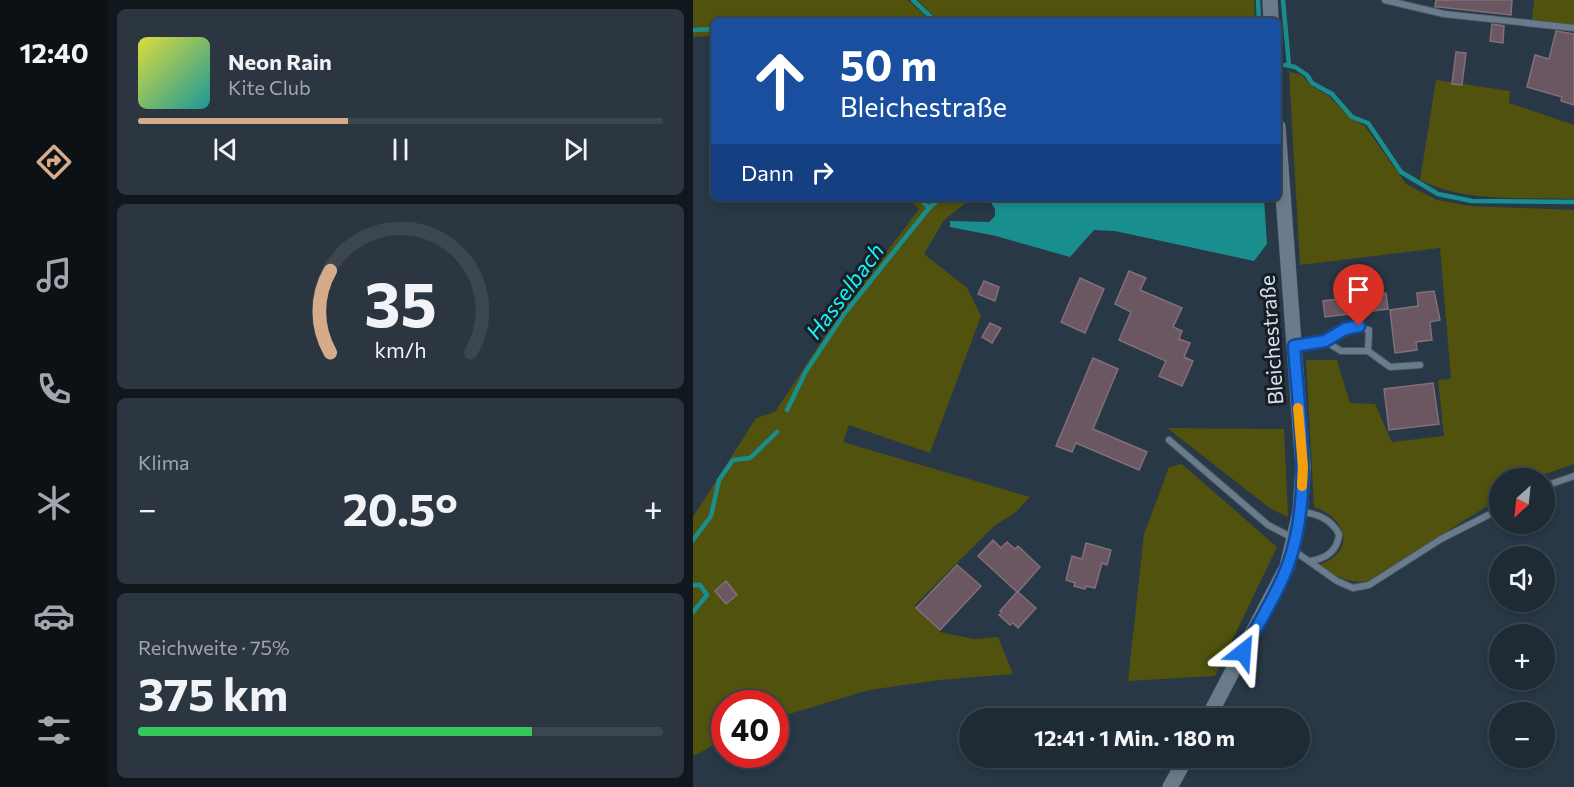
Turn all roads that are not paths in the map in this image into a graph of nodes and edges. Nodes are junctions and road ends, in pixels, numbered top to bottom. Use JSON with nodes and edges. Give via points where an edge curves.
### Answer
{"nodes":[{"id":1,"x":1270,"y":0,"type":"edge"},
{"id":2,"x":1385,"y":0,"type":"edge"},
{"id":3,"x":1271,"y":18,"type":"edge"},
{"id":4,"x":1574,"y":28,"type":"edge"},
{"id":5,"x":1281,"y":168,"type":"edge"},
{"id":6,"x":1325,"y":341,"type":"junction"},
{"id":7,"x":1294,"y":346,"type":"junction"},
{"id":8,"x":1368,"y":351,"type":"junction"},
{"id":9,"x":1420,"y":366,"type":"dead end"},
{"id":10,"x":1169,"y":440,"type":"dead end"},
{"id":11,"x":1574,"y":476,"type":"edge"},
{"id":12,"x":1555,"y":483,"type":"edge"},
{"id":13,"x":1301,"y":512,"type":"junction"},
{"id":14,"x":1489,"y":515,"type":"edge"},
{"id":15,"x":1294,"y":545,"type":"junction"},
{"id":16,"x":1309,"y":561,"type":"junction"},
{"id":17,"x":1212,"y":708,"type":"edge"},
{"id":18,"x":1180,"y":768,"type":"edge"},
{"id":19,"x":1170,"y":787,"type":"edge"}],
"edges":[{"from":1,"to":3,"type":"street"},
{"from":2,"to":4,"type":"lane","via":[[1444,14]]},
{"from":5,"to":7,"type":"street","name":"Bleichestraße"},
{"from":6,"to":7,"type":"lane"},
{"from":6,"to":8,"type":"lane","via":[[1341,351]]},
{"from":6,"to":8,"type":"lane","via":[[1359,326],[1369,330]]},
{"from":7,"to":13,"type":"street","name":"Bleichestraße","via":[[1303,467]]},
{"from":8,"to":9,"type":"lane","via":[[1390,367]]},
{"from":10,"to":15,"type":"lane"},
{"from":11,"to":12,"type":"lane"},
{"from":13,"to":15,"type":"street","name":"Bleichestraße"},
{"from":13,"to":16,"type":"lane","via":[[1319,515],[1339,534],[1337,546],[1328,555]]},
{"from":14,"to":16,"type":"lane","via":[[1441,539],[1369,585],[1353,588]]},
{"from":15,"to":16,"type":"lane"},
{"from":15,"to":17,"type":"street","name":"Bleichestraße","via":[[1285,573]]},
{"from":18,"to":19,"type":"street"}]}
